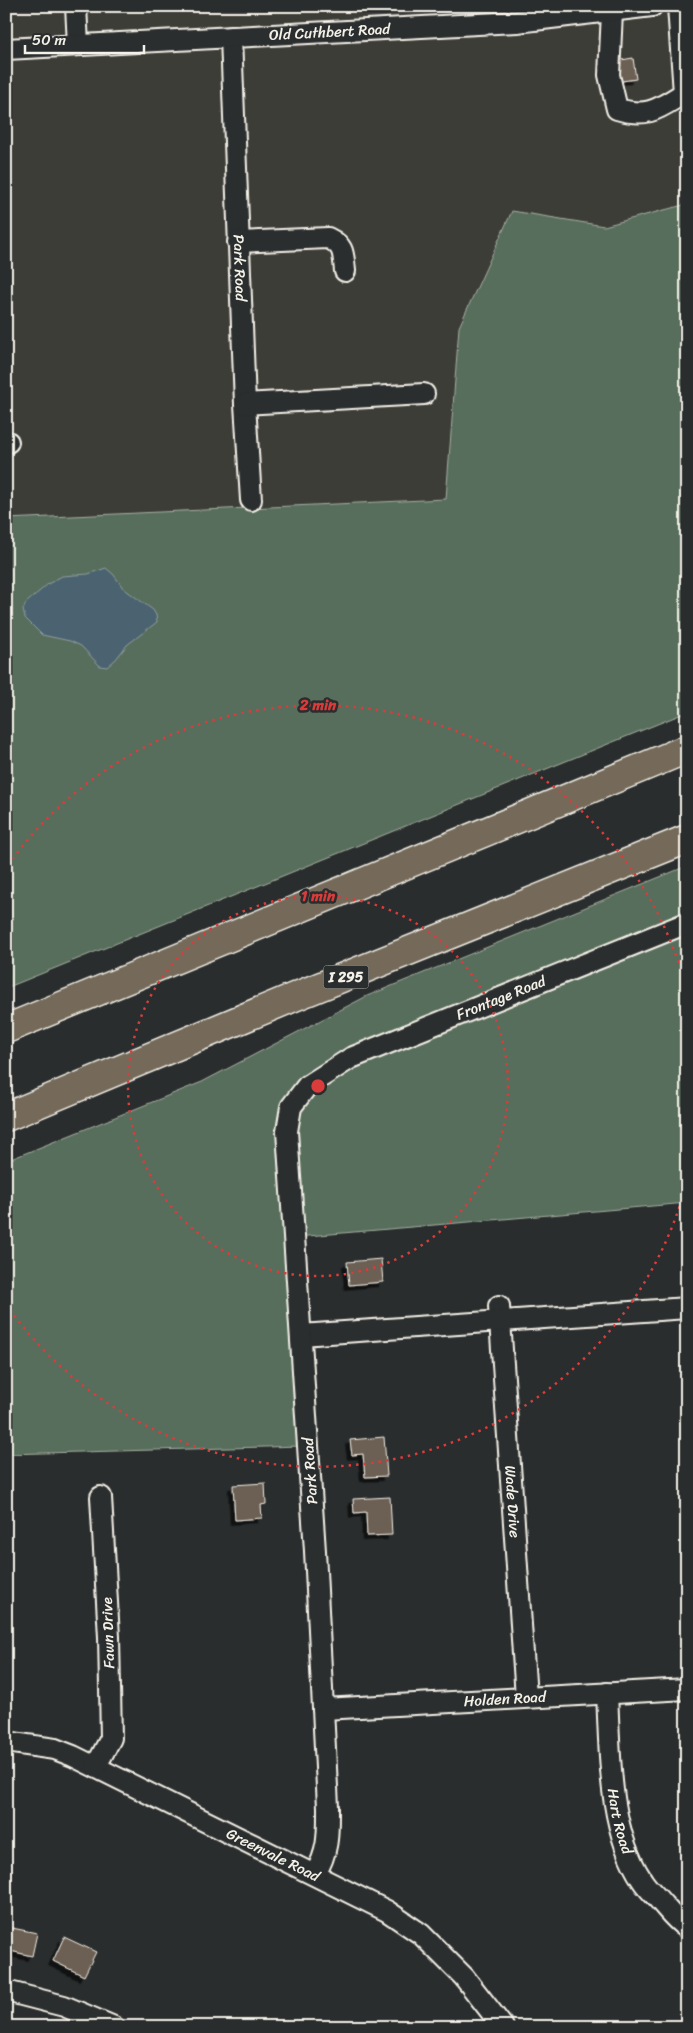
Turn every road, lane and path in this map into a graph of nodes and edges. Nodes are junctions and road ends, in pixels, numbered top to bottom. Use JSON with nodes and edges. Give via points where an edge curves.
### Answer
{"nodes":[{"id":1,"x":76,"y":6,"type":"edge"},
{"id":2,"x":652,"y":6,"type":"edge"},
{"id":3,"x":678,"y":6,"type":"edge"},
{"id":4,"x":612,"y":12,"type":"junction"},
{"id":5,"x":231,"y":37,"type":"junction"},
{"id":6,"x":78,"y":45,"type":"junction"},
{"id":7,"x":6,"y":49,"type":"edge"},
{"id":8,"x":238,"y":242,"type":"junction"},
{"id":9,"x":345,"y":271,"type":"dead end"},
{"id":10,"x":424,"y":394,"type":"dead end"},
{"id":11,"x":245,"y":404,"type":"junction"},
{"id":12,"x":251,"y":500,"type":"dead end"},
{"id":13,"x":687,"y":749,"type":"edge"},
{"id":14,"x":687,"y":839,"type":"edge"},
{"id":15,"x":687,"y":923,"type":"edge"},
{"id":16,"x":6,"y":1029,"type":"edge"},
{"id":17,"x":319,"y":1077,"type":"joint"},
{"id":18,"x":6,"y":1117,"type":"edge"},
{"id":19,"x":687,"y":1308,"type":"edge"},
{"id":20,"x":500,"y":1314,"type":"junction"},
{"id":21,"x":301,"y":1335,"type":"junction"},
{"id":22,"x":101,"y":1497,"type":"dead end"},
{"id":23,"x":687,"y":1689,"type":"edge"},
{"id":24,"x":607,"y":1693,"type":"junction"},
{"id":25,"x":526,"y":1697,"type":"junction"},
{"id":26,"x":323,"y":1709,"type":"junction"},
{"id":27,"x":6,"y":1742,"type":"edge"},
{"id":28,"x":96,"y":1766,"type":"junction"},
{"id":29,"x":316,"y":1874,"type":"junction"},
{"id":30,"x":687,"y":1928,"type":"edge"},
{"id":31,"x":6,"y":1991,"type":"edge"},
{"id":32,"x":114,"y":2027,"type":"edge"},
{"id":33,"x":503,"y":2027,"type":"edge"}],
"edges":[{"from":1,"to":6,"type":"street"},
{"from":2,"to":4,"type":"street","name":"Old Cuthbert Road"},
{"from":3,"to":4,"type":"street","via":[[684,93],[655,111],[632,113],[617,109],[609,75]]},
{"from":4,"to":5,"type":"street","name":"Old Cuthbert Road","via":[[517,22]]},
{"from":5,"to":6,"type":"street","name":"Old Cuthbert Road"},
{"from":5,"to":8,"type":"street","name":"Park Road"},
{"from":6,"to":7,"type":"street","name":"Old Cuthbert Road"},
{"from":8,"to":9,"type":"street","via":[[328,238],[343,250]]},
{"from":8,"to":11,"type":"street","name":"Park Road"},
{"from":10,"to":11,"type":"street"},
{"from":11,"to":12,"type":"street","name":"Park Road"},
{"from":13,"to":16,"type":"highway"},
{"from":14,"to":18,"type":"highway","number":"I 295"},
{"from":15,"to":17,"type":"street","name":"Frontage Road","via":[[352,1058]]},
{"from":17,"to":21,"type":"street","name":"Park Road","via":[[307,1086],[291,1107],[287,1131]]},
{"from":19,"to":20,"type":"street"},
{"from":20,"to":21,"type":"street"},
{"from":20,"to":25,"type":"street","name":"Wade Drive"},
{"from":21,"to":26,"type":"street","name":"Park Road"},
{"from":22,"to":28,"type":"street","name":"Fawn Drive","via":[[111,1738]]},
{"from":23,"to":24,"type":"street","name":"Holden Road"},
{"from":24,"to":25,"type":"street","name":"Holden Road"},
{"from":24,"to":30,"type":"street","name":"Hart Road","via":[[611,1768],[618,1817],[628,1853],[642,1881]]},
{"from":25,"to":26,"type":"street","name":"Holden Road"},
{"from":26,"to":29,"type":"street","name":"Park Road","via":[[328,1838],[324,1859]]},
{"from":27,"to":28,"type":"street","name":"Greenvale Road","via":[[55,1749]]},
{"from":28,"to":29,"type":"street","name":"Greenvale Road"},
{"from":29,"to":33,"type":"street","name":"Greenvale Road","via":[[387,1911],[421,1934],[464,1977]]},
{"from":31,"to":32,"type":"street","via":[[64,2006]]}]}
